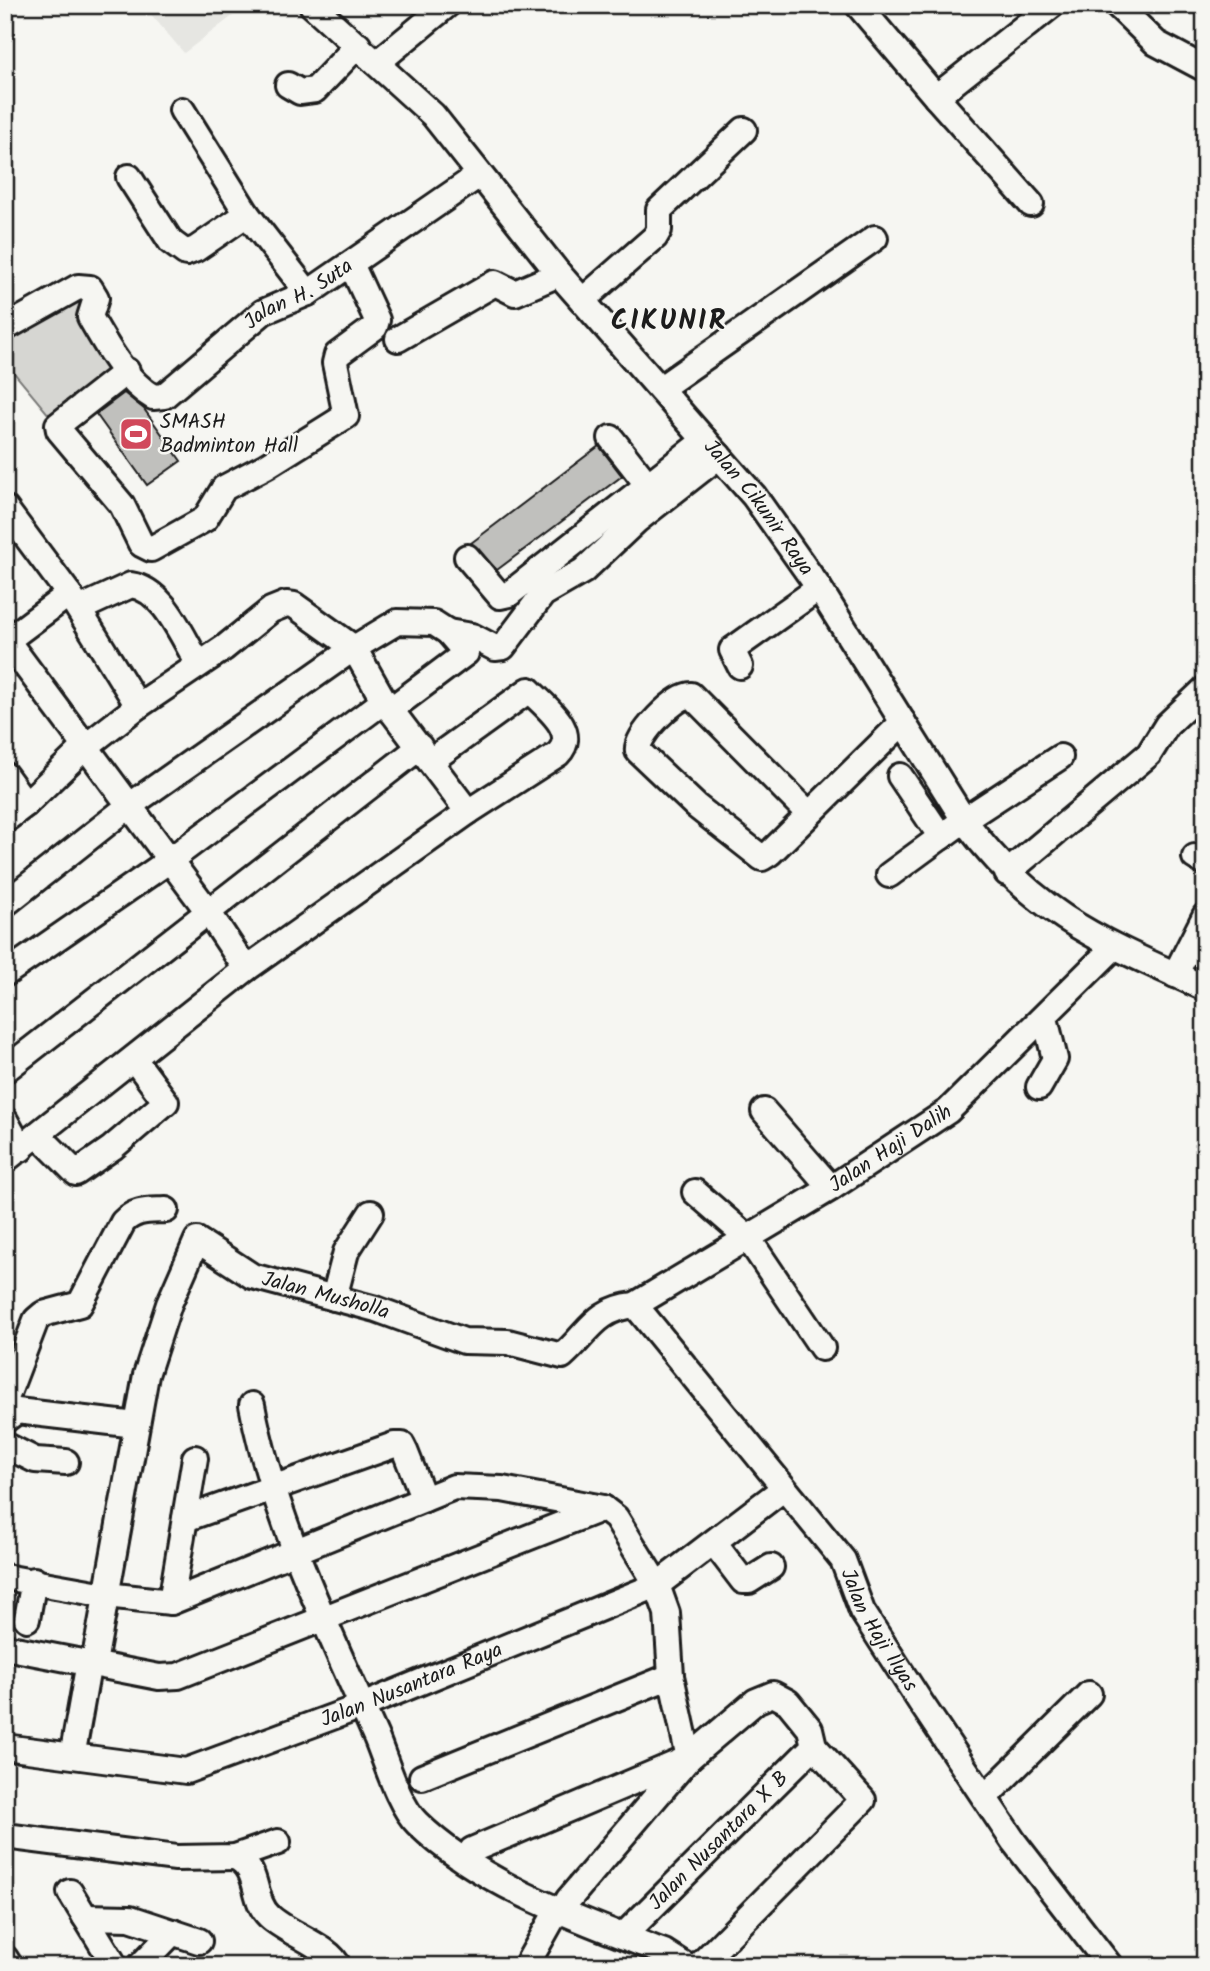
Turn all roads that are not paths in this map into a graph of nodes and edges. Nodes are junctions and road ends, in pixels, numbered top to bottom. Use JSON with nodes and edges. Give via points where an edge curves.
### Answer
{"nodes":[{"id":1,"x":313,"y":5,"type":"edge"},
{"id":2,"x":447,"y":5,"type":"edge"},
{"id":3,"x":858,"y":5,"type":"edge"},
{"id":4,"x":1052,"y":5,"type":"edge"},
{"id":5,"x":1117,"y":5,"type":"edge"},
{"id":6,"x":358,"y":45,"type":"junction"},
{"id":7,"x":378,"y":62,"type":"junction"},
{"id":8,"x":1205,"y":69,"type":"edge"},
{"id":9,"x":288,"y":85,"type":"dead end"},
{"id":10,"x":936,"y":97,"type":"junction"},
{"id":11,"x":182,"y":110,"type":"dead end"},
{"id":12,"x":744,"y":130,"type":"dead end"},
{"id":13,"x":479,"y":175,"type":"junction"},
{"id":14,"x":129,"y":177,"type":"dead end"},
{"id":15,"x":1031,"y":204,"type":"dead end"},
{"id":16,"x":247,"y":214,"type":"junction"},
{"id":17,"x":875,"y":238,"type":"dead end"},
{"id":18,"x":351,"y":264,"type":"junction"},
{"id":19,"x":559,"y":274,"type":"junction"},
{"id":20,"x":307,"y":293,"type":"junction"},
{"id":21,"x":583,"y":300,"type":"junction"},
{"id":22,"x":5,"y":328,"type":"edge"},
{"id":23,"x":398,"y":339,"type":"dead end"},
{"id":24,"x":127,"y":371,"type":"junction"},
{"id":25,"x":661,"y":388,"type":"junction"},
{"id":26,"x":611,"y":438,"type":"dead end"},
{"id":27,"x":712,"y":448,"type":"junction"},
{"id":28,"x":648,"y":484,"type":"junction"},
{"id":29,"x":5,"y":508,"type":"edge"},
{"id":30,"x":467,"y":557,"type":"dead end"},
{"id":31,"x":819,"y":588,"type":"junction"},
{"id":32,"x":74,"y":601,"type":"junction"},
{"id":33,"x":448,"y":632,"type":"junction"},
{"id":34,"x":6,"y":640,"type":"edge"},
{"id":35,"x":354,"y":648,"type":"junction"},
{"id":36,"x":199,"y":664,"type":"junction"},
{"id":37,"x":740,"y":666,"type":"dead end"},
{"id":38,"x":1205,"y":689,"type":"edge"},
{"id":39,"x":387,"y":705,"type":"junction"},
{"id":40,"x":138,"y":706,"type":"junction"},
{"id":41,"x":903,"y":722,"type":"junction"},
{"id":42,"x":84,"y":748,"type":"junction"},
{"id":43,"x":426,"y":754,"type":"junction"},
{"id":44,"x":1060,"y":757,"type":"dead end"},
{"id":45,"x":5,"y":775,"type":"edge"},
{"id":46,"x":900,"y":776,"type":"dead end"},
{"id":47,"x":26,"y":804,"type":"junction"},
{"id":48,"x":129,"y":806,"type":"junction"},
{"id":49,"x":468,"y":812,"type":"junction"},
{"id":50,"x":810,"y":814,"type":"junction"},
{"id":51,"x":5,"y":820,"type":"edge"},
{"id":52,"x":964,"y":820,"type":"junction"},
{"id":53,"x":941,"y":837,"type":"junction"},
{"id":54,"x":170,"y":860,"type":"junction"},
{"id":55,"x":1007,"y":873,"type":"junction"},
{"id":56,"x":889,"y":875,"type":"dead end"},
{"id":57,"x":5,"y":904,"type":"edge"},
{"id":58,"x":207,"y":910,"type":"junction"},
{"id":59,"x":1201,"y":932,"type":"edge"},
{"id":60,"x":1114,"y":948,"type":"junction"},
{"id":61,"x":246,"y":969,"type":"junction"},
{"id":62,"x":5,"y":974,"type":"edge"},
{"id":63,"x":1175,"y":975,"type":"junction"},
{"id":64,"x":1205,"y":988,"type":"edge"},
{"id":65,"x":1045,"y":1018,"type":"junction"},
{"id":66,"x":134,"y":1059,"type":"junction"},
{"id":67,"x":5,"y":1070,"type":"edge"},
{"id":68,"x":1039,"y":1087,"type":"dead end"},
{"id":69,"x":764,"y":1111,"type":"dead end"},
{"id":70,"x":5,"y":1120,"type":"edge"},
{"id":71,"x":22,"y":1148,"type":"edge"},
{"id":72,"x":831,"y":1188,"type":"junction"},
{"id":73,"x":695,"y":1192,"type":"dead end"},
{"id":74,"x":166,"y":1210,"type":"dead end"},
{"id":75,"x":370,"y":1213,"type":"dead end"},
{"id":76,"x":748,"y":1238,"type":"junction"},
{"id":77,"x":334,"y":1298,"type":"junction"},
{"id":78,"x":635,"y":1305,"type":"junction"},
{"id":79,"x":822,"y":1348,"type":"dead end"},
{"id":80,"x":5,"y":1401,"type":"edge"},
{"id":81,"x":252,"y":1405,"type":"dead end"},
{"id":82,"x":5,"y":1420,"type":"edge"},
{"id":83,"x":136,"y":1425,"type":"junction"},
{"id":84,"x":5,"y":1445,"type":"edge"},
{"id":85,"x":195,"y":1458,"type":"dead end"},
{"id":86,"x":66,"y":1462,"type":"dead end"},
{"id":87,"x":778,"y":1482,"type":"junction"},
{"id":88,"x":275,"y":1489,"type":"junction"},
{"id":89,"x":425,"y":1499,"type":"junction"},
{"id":90,"x":603,"y":1508,"type":"junction"},
{"id":91,"x":185,"y":1519,"type":"junction"},
{"id":92,"x":714,"y":1542,"type":"junction"},
{"id":93,"x":298,"y":1551,"type":"junction"},
{"id":94,"x":771,"y":1567,"type":"dead end"},
{"id":95,"x":5,"y":1577,"type":"edge"},
{"id":96,"x":34,"y":1580,"type":"junction"},
{"id":97,"x":655,"y":1581,"type":"junction"},
{"id":98,"x":107,"y":1595,"type":"junction"},
{"id":99,"x":172,"y":1602,"type":"junction"},
{"id":100,"x":27,"y":1619,"type":"dead end"},
{"id":101,"x":325,"y":1619,"type":"junction"},
{"id":102,"x":5,"y":1647,"type":"edge"},
{"id":103,"x":92,"y":1662,"type":"junction"},
{"id":104,"x":671,"y":1676,"type":"junction"},
{"id":105,"x":1089,"y":1695,"type":"dead end"},
{"id":106,"x":360,"y":1702,"type":"junction"},
{"id":107,"x":5,"y":1735,"type":"edge"},
{"id":108,"x":74,"y":1746,"type":"junction"},
{"id":109,"x":814,"y":1746,"type":"junction"},
{"id":110,"x":5,"y":1747,"type":"edge"},
{"id":111,"x":236,"y":1747,"type":"junction"},
{"id":112,"x":689,"y":1758,"type":"junction"},
{"id":113,"x":422,"y":1777,"type":"dead end"},
{"id":114,"x":986,"y":1796,"type":"junction"},
{"id":115,"x":5,"y":1836,"type":"edge"},
{"id":116,"x":278,"y":1842,"type":"dead end"},
{"id":117,"x":472,"y":1850,"type":"dead end"},
{"id":118,"x":235,"y":1857,"type":"junction"},
{"id":119,"x":70,"y":1892,"type":"dead end"},
{"id":120,"x":563,"y":1904,"type":"junction"},
{"id":121,"x":85,"y":1917,"type":"junction"},
{"id":122,"x":173,"y":1932,"type":"junction"},
{"id":123,"x":623,"y":1936,"type":"junction"},
{"id":124,"x":199,"y":1941,"type":"dead end"},
{"id":125,"x":5,"y":1958,"type":"edge"},
{"id":126,"x":10,"y":1966,"type":"edge"},
{"id":127,"x":115,"y":1966,"type":"edge"},
{"id":128,"x":140,"y":1966,"type":"edge"},
{"id":129,"x":338,"y":1966,"type":"edge"},
{"id":130,"x":526,"y":1966,"type":"edge"},
{"id":131,"x":686,"y":1966,"type":"edge"},
{"id":132,"x":699,"y":1966,"type":"edge"},
{"id":133,"x":1110,"y":1966,"type":"edge"}],
"edges":[{"from":1,"to":6,"type":"street","name":"Jalan Cikunir Raya"},
{"from":2,"to":7,"type":"street"},
{"from":3,"to":10,"type":"street"},
{"from":4,"to":10,"type":"street"},
{"from":5,"to":8,"type":"street","via":[[1156,43]]},
{"from":6,"to":7,"type":"street","name":"Jalan Cikunir Raya"},
{"from":6,"to":9,"type":"street","via":[[314,90],[300,92]]},
{"from":7,"to":13,"type":"street","name":"Jalan Cikunir Raya","via":[[433,115]]},
{"from":10,"to":15,"type":"street"},
{"from":11,"to":16,"type":"street"},
{"from":12,"to":21,"type":"street","via":[[659,210],[655,237]]},
{"from":13,"to":18,"type":"street","name":"Jalan H. Suta"},
{"from":13,"to":19,"type":"street","name":"Jalan Cikunir Raya"},
{"from":14,"to":16,"type":"street","via":[[171,242],[186,253]]},
{"from":16,"to":20,"type":"street"},
{"from":17,"to":25,"type":"street"},
{"from":18,"to":20,"type":"street","name":"Jalan H. Suta"},
{"from":18,"to":24,"type":"street","via":[[377,320],[375,327],[337,355],[346,416],[224,488],[205,519],[151,549],[141,544],[122,505],[58,425]]},
{"from":19,"to":21,"type":"street","name":"Jalan Cikunir Raya"},
{"from":19,"to":23,"type":"street","via":[[515,293],[495,283]]},
{"from":20,"to":24,"type":"street","name":"Jalan H. Suta","via":[[263,312],[164,396],[148,394]]},
{"from":21,"to":25,"type":"street","name":"Jalan Cikunir Raya"},
{"from":22,"to":24,"type":"street","name":"Jalan H. Suta","via":[[78,287],[90,288],[96,298],[90,317]]},
{"from":25,"to":27,"type":"street","name":"Jalan Cikunir Raya"},
{"from":26,"to":28,"type":"street"},
{"from":27,"to":28,"type":"street"},
{"from":27,"to":31,"type":"street","name":"Jalan Cikunir Raya","via":[[754,496]]},
{"from":27,"to":33,"type":"street","via":[[577,575],[553,586],[503,647]]},
{"from":28,"to":30,"type":"street","via":[[509,594],[494,592]]},
{"from":29,"to":32,"type":"street"},
{"from":31,"to":37,"type":"street","via":[[732,650]]},
{"from":31,"to":41,"type":"street","name":"Jalan Cikunir Raya"},
{"from":32,"to":34,"type":"street"},
{"from":32,"to":36,"type":"street","via":[[131,585],[149,591]]},
{"from":32,"to":40,"type":"street"},
{"from":33,"to":35,"type":"street","via":[[434,623],[403,620]]},
{"from":33,"to":39,"type":"street","via":[[466,653]]},
{"from":34,"to":42,"type":"street"},
{"from":35,"to":36,"type":"street","via":[[294,605],[286,604],[271,610]]},
{"from":35,"to":39,"type":"street"},
{"from":35,"to":48,"type":"street"},
{"from":36,"to":40,"type":"street"},
{"from":38,"to":55,"type":"street","via":[[1167,725],[1149,754]]},
{"from":39,"to":43,"type":"street"},
{"from":39,"to":54,"type":"street"},
{"from":40,"to":42,"type":"street"},
{"from":41,"to":50,"type":"street"},
{"from":41,"to":52,"type":"street","name":"Jalan Cikunir Raya"},
{"from":42,"to":47,"type":"street"},
{"from":42,"to":48,"type":"street"},
{"from":43,"to":49,"type":"street"},
{"from":43,"to":49,"type":"street","via":[[529,690],[562,726],[566,744],[558,754]]},
{"from":43,"to":58,"type":"street"},
{"from":44,"to":52,"type":"street"},
{"from":45,"to":47,"type":"street"},
{"from":46,"to":53,"type":"street"},
{"from":47,"to":51,"type":"street"},
{"from":48,"to":54,"type":"street"},
{"from":48,"to":57,"type":"street"},
{"from":49,"to":61,"type":"street"},
{"from":50,"to":50,"type":"street","via":[[766,856],[758,857],[653,766],[638,751],[639,739],[680,698],[691,695]]},
{"from":52,"to":53,"type":"street"},
{"from":52,"to":55,"type":"street","name":"Jalan Cikunir Raya"},
{"from":53,"to":56,"type":"street"},
{"from":54,"to":58,"type":"street"},
{"from":54,"to":62,"type":"street"},
{"from":55,"to":60,"type":"street","name":"Jalan Cikunir Raya","via":[[1034,899]]},
{"from":58,"to":61,"type":"street"},
{"from":58,"to":67,"type":"street"},
{"from":59,"to":63,"type":"street"},
{"from":60,"to":63,"type":"street","name":"Jalan Cikunir Raya"},
{"from":60,"to":65,"type":"street","name":"Jalan Haji Dalih"},
{"from":61,"to":66,"type":"street"},
{"from":63,"to":64,"type":"street","name":"Jalan Cikunir Raya"},
{"from":65,"to":68,"type":"street","via":[[1055,1059]]},
{"from":65,"to":72,"type":"street","name":"Jalan Haji Dalih","via":[[948,1111]]},
{"from":66,"to":71,"type":"street"},
{"from":66,"to":71,"type":"street","via":[[166,1102],[112,1148],[76,1173]]},
{"from":69,"to":72,"type":"street"},
{"from":70,"to":71,"type":"street"},
{"from":72,"to":76,"type":"street","name":"Jalan Haji Dalih"},
{"from":73,"to":76,"type":"street"},
{"from":74,"to":80,"type":"street","via":[[130,1215],[80,1304],[43,1314],[36,1321]]},
{"from":75,"to":77,"type":"street","via":[[346,1252]]},
{"from":76,"to":78,"type":"street","name":"Jalan Haji Dalih"},
{"from":76,"to":79,"type":"street"},
{"from":77,"to":78,"type":"street","name":"Jalan Musholla","via":[[464,1341],[509,1342],[562,1356],[602,1315],[616,1307]]},
{"from":77,"to":83,"type":"street","name":"Jalan Musholla","via":[[253,1276],[197,1240],[153,1346]]},
{"from":78,"to":87,"type":"street","name":"Jalan Haji Ilyas","via":[[701,1381]]},
{"from":81,"to":88,"type":"street"},
{"from":82,"to":83,"type":"street","via":[[17,1411]]},
{"from":83,"to":98,"type":"street"},
{"from":84,"to":86,"type":"street","via":[[35,1461]]},
{"from":85,"to":91,"type":"street"},
{"from":87,"to":92,"type":"street","name":"Jalan Nusantara Raya"},
{"from":87,"to":97,"type":"street","name":"Jalan Nusantara Raya"},
{"from":87,"to":114,"type":"street","name":"Jalan Haji Ilyas","via":[[843,1560],[862,1611]]},
{"from":88,"to":89,"type":"street","via":[[394,1445],[402,1446]]},
{"from":88,"to":91,"type":"street"},
{"from":88,"to":93,"type":"street"},
{"from":89,"to":90,"type":"street","via":[[468,1486]]},
{"from":89,"to":93,"type":"street"},
{"from":90,"to":97,"type":"street","via":[[616,1518]]},
{"from":90,"to":101,"type":"street"},
{"from":91,"to":99,"type":"street"},
{"from":92,"to":94,"type":"street","via":[[743,1581]]},
{"from":92,"to":97,"type":"street","name":"Jalan Nusantara Raya"},
{"from":93,"to":99,"type":"street"},
{"from":93,"to":101,"type":"street"},
{"from":95,"to":96,"type":"street"},
{"from":96,"to":98,"type":"street"},
{"from":96,"to":100,"type":"street"},
{"from":97,"to":104,"type":"street","via":[[667,1612]]},
{"from":97,"to":106,"type":"street","name":"Jalan Nusantara Raya"},
{"from":98,"to":99,"type":"street"},
{"from":98,"to":103,"type":"street"},
{"from":101,"to":103,"type":"street","via":[[171,1677]]},
{"from":101,"to":106,"type":"street"},
{"from":102,"to":103,"type":"street"},
{"from":103,"to":108,"type":"street"},
{"from":104,"to":112,"type":"street"},
{"from":104,"to":113,"type":"street"},
{"from":105,"to":114,"type":"street"},
{"from":106,"to":111,"type":"street","name":"Jalan Nusantara Raya"},
{"from":106,"to":120,"type":"street","via":[[416,1822],[491,1879]]},
{"from":107,"to":108,"type":"street","name":"Jalan Nusantara Raya"},
{"from":108,"to":111,"type":"street","name":"Jalan Nusantara Raya","via":[[175,1761]]},
{"from":109,"to":112,"type":"street","via":[[810,1728],[788,1702],[773,1694],[756,1700]]},
{"from":109,"to":123,"type":"street","name":"Jalan Nusantara X B"},
{"from":109,"to":132,"type":"street","via":[[863,1800]]},
{"from":110,"to":111,"type":"street","name":"Jalan Nusantara Raya","via":[[179,1772]]},
{"from":112,"to":117,"type":"street"},
{"from":112,"to":120,"type":"street"},
{"from":114,"to":133,"type":"street","name":"Jalan Haji Ilyas","via":[[1014,1842]]},
{"from":115,"to":118,"type":"street","via":[[176,1858]]},
{"from":116,"to":118,"type":"street"},
{"from":118,"to":129,"type":"street","via":[[251,1870],[267,1915],[333,1955]]},
{"from":119,"to":121,"type":"street"},
{"from":120,"to":123,"type":"street"},
{"from":120,"to":130,"type":"street"},
{"from":121,"to":122,"type":"street","via":[[130,1918]]},
{"from":121,"to":127,"type":"street"},
{"from":122,"to":124,"type":"street"},
{"from":122,"to":128,"type":"street"},
{"from":123,"to":131,"type":"street"},
{"from":125,"to":126,"type":"street"}]}
